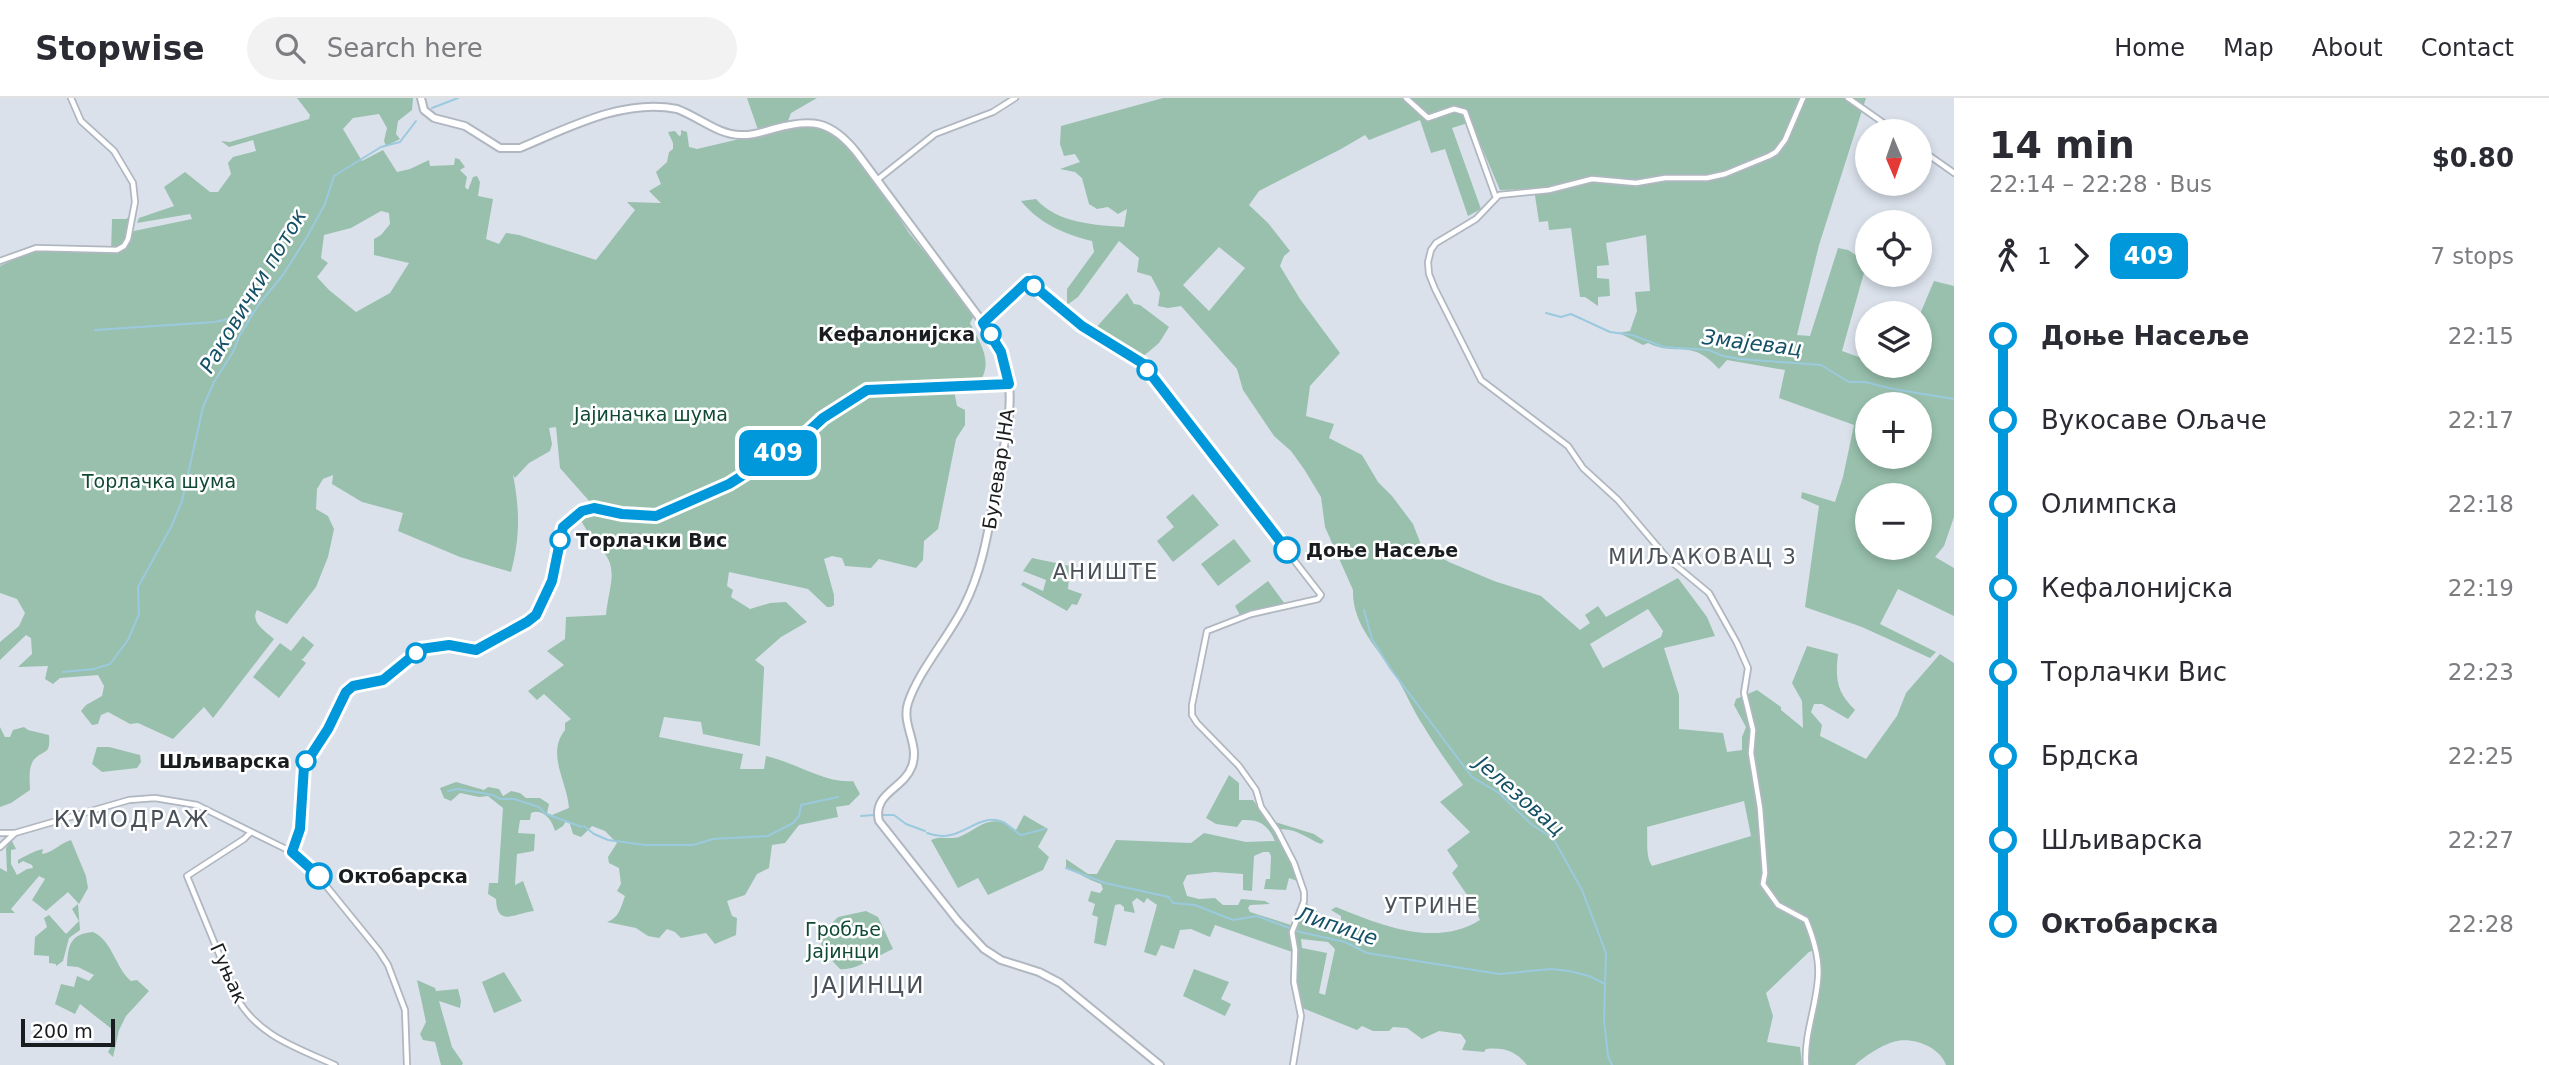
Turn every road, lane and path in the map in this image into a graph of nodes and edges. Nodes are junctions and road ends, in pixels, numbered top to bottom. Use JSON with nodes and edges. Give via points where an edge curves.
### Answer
{"nodes":[{"id":1,"x":71,"y":98,"type":"edge"},
{"id":2,"x":421,"y":98,"type":"edge"},
{"id":3,"x":1015,"y":98,"type":"edge"},
{"id":4,"x":1406,"y":98,"type":"edge"},
{"id":5,"x":1802,"y":98,"type":"edge"},
{"id":6,"x":1848,"y":98,"type":"edge"},
{"id":7,"x":1878,"y":119,"type":"edge"},
{"id":8,"x":1932,"y":157,"type":"edge"},
{"id":9,"x":1954,"y":173,"type":"edge"},
{"id":10,"x":877,"y":180,"type":"junction"},
{"id":11,"x":1496,"y":198,"type":"junction"},
{"id":12,"x":0,"y":261,"type":"edge"},
{"id":13,"x":982,"y":321,"type":"junction"},
{"id":14,"x":1009,"y":384,"type":"junction"},
{"id":15,"x":15,"y":832,"type":"junction"},
{"id":16,"x":251,"y":832,"type":"junction"},
{"id":17,"x":1,"y":833,"type":"edge"},
{"id":18,"x":4,"y":842,"type":"junction"},
{"id":19,"x":0,"y":847,"type":"edge"},
{"id":20,"x":292,"y":852,"type":"junction"},
{"id":21,"x":335,"y":1065,"type":"edge"},
{"id":22,"x":407,"y":1065,"type":"edge"},
{"id":23,"x":1160,"y":1065,"type":"edge"},
{"id":24,"x":1293,"y":1065,"type":"edge"},
{"id":25,"x":1806,"y":1065,"type":"edge"}],
"edges":[{"from":1,"to":12,"type":"street","via":[[81,121],[114,151],[133,183],[135,202],[128,240],[117,250],[40,247]]},
{"from":2,"to":10,"type":"main road","name":"Булевар ЈНА","via":[[430,116],[461,125],[506,149],[520,148],[605,111],[638,103],[677,109],[738,135],[812,122],[843,136]]},
{"from":3,"to":10,"type":"street","via":[[993,112],[935,134]]},
{"from":4,"to":11,"type":"street","via":[[1428,118],[1454,109],[1465,112]]},
{"from":5,"to":11,"type":"street","via":[[1776,152],[1726,174],[1636,183],[1588,179]]},
{"from":6,"to":7,"type":"street"},
{"from":8,"to":9,"type":"street"},
{"from":10,"to":13,"type":"main road","name":"Булевар ЈНА"},
{"from":11,"to":25,"type":"street","via":[[1480,216],[1434,245],[1428,262],[1431,279],[1481,380],[1568,446],[1668,559],[1709,593],[1737,643],[1748,668],[1744,693],[1753,730],[1763,884],[1774,900],[1806,920],[1816,953],[1818,979]]},
{"from":13,"to":14,"type":"main road","name":"Булевар ЈНА","via":[[1001,352]]},
{"from":13,"to":24,"type":"street","via":[[1028,281],[1082,326],[1140,362],[1320,593],[1318,599],[1251,614],[1207,631],[1192,714],[1253,786],[1294,863],[1304,898],[1293,929],[1294,982],[1301,1016]]},
{"from":14,"to":20,"type":"street","via":[[867,390],[729,484],[656,516],[594,508],[582,511],[563,527],[552,581],[536,615],[527,622],[476,650],[449,645],[421,649],[383,680],[353,686],[346,692],[304,766],[300,829]]},
{"from":14,"to":23,"type":"main road","name":"Булевар ЈНА","via":[[1008,421],[979,570],[964,606],[910,699],[906,719],[914,762],[907,776],[882,799],[879,821],[984,949],[1060,983]]},
{"from":15,"to":16,"type":"street","via":[[147,797],[195,805]]},
{"from":15,"to":17,"type":"street"},
{"from":15,"to":18,"type":"street"},
{"from":16,"to":20,"type":"street"},
{"from":16,"to":21,"type":"street","name":"Гуњак","via":[[187,876],[248,1015],[273,1036]]},
{"from":17,"to":18,"type":"street"},
{"from":18,"to":19,"type":"street"},
{"from":20,"to":22,"type":"street","via":[[319,876],[386,961],[405,1010]]}]}
